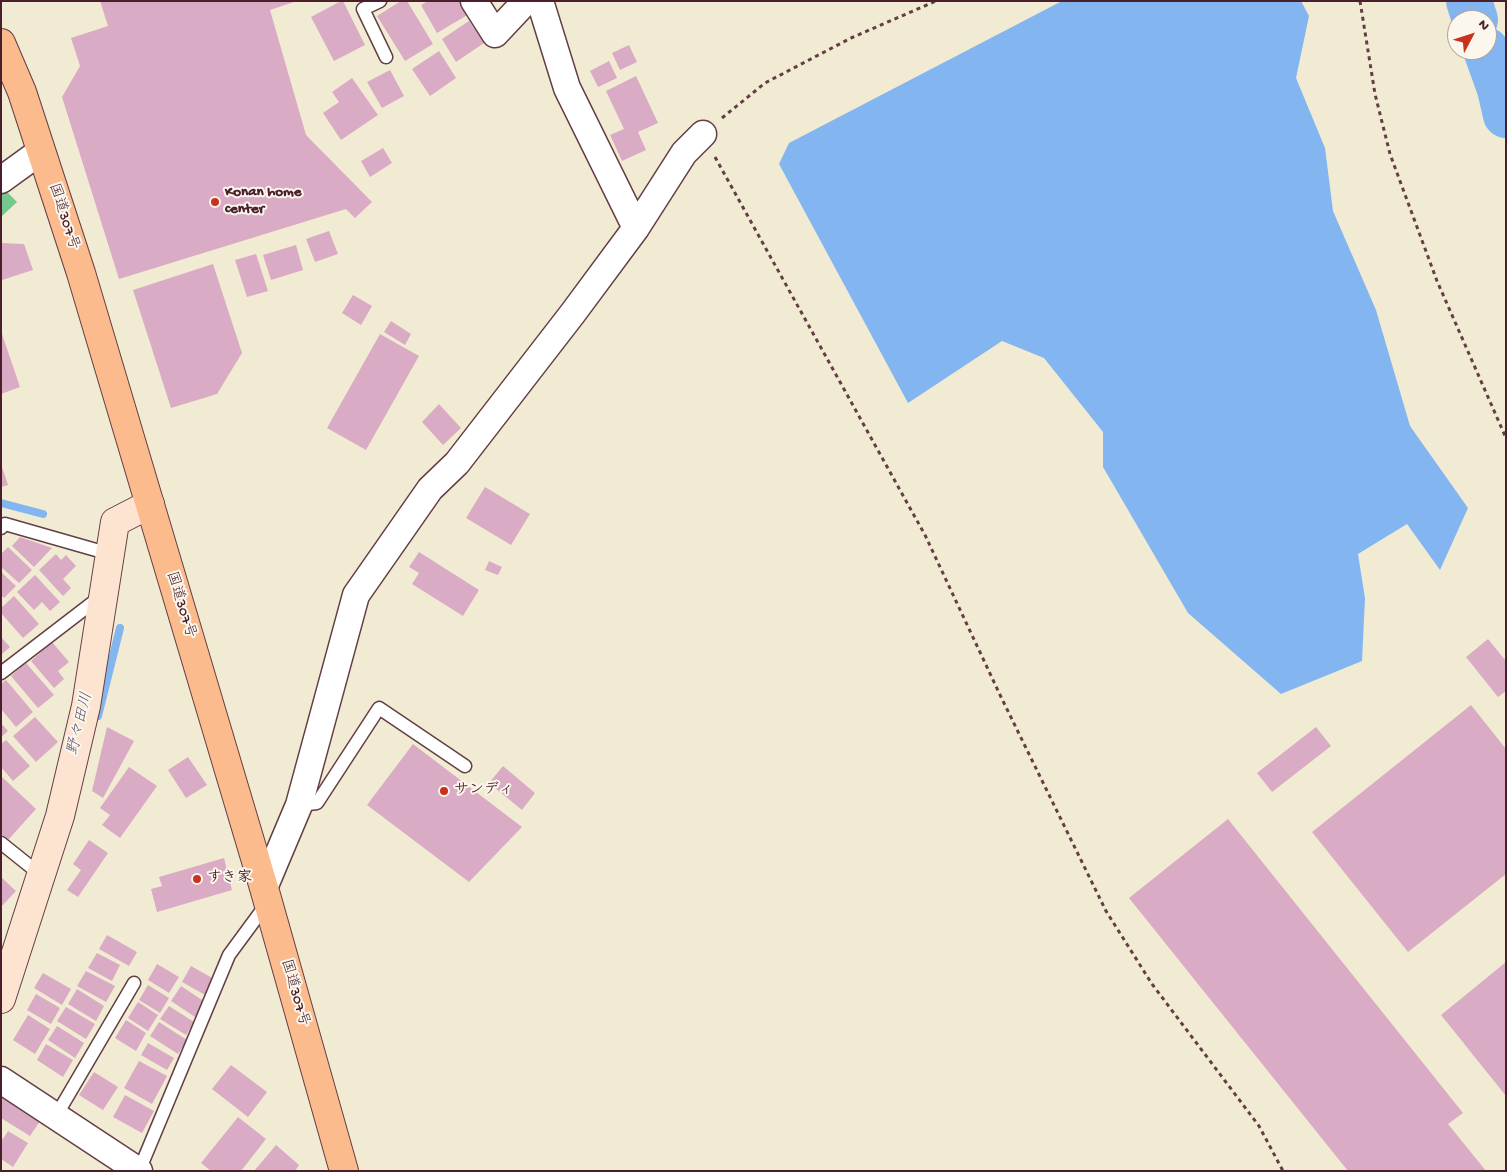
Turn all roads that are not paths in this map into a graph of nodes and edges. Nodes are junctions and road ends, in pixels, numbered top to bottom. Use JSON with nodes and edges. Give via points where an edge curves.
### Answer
{"nodes":[{"id":1,"x":380,"y":1,"type":"edge"},
{"id":2,"x":474,"y":1,"type":"edge"},
{"id":3,"x":526,"y":1,"type":"edge"},
{"id":4,"x":540,"y":1,"type":"edge"},
{"id":5,"x":1,"y":43,"type":"edge"},
{"id":6,"x":386,"y":57,"type":"dead end"},
{"id":7,"x":703,"y":134,"type":"road end"},
{"id":8,"x":41,"y":151,"type":"junction"},
{"id":9,"x":1,"y":180,"type":"edge"},
{"id":10,"x":636,"y":228,"type":"junction"},
{"id":11,"x":150,"y":504,"type":"junction"},
{"id":12,"x":1,"y":528,"type":"edge"},
{"id":13,"x":110,"y":554,"type":"junction"},
{"id":14,"x":104,"y":594,"type":"junction"},
{"id":15,"x":1,"y":673,"type":"edge"},
{"id":16,"x":465,"y":766,"type":"dead end"},
{"id":17,"x":299,"y":805,"type":"junction"},
{"id":18,"x":1,"y":843,"type":"edge"},
{"id":19,"x":41,"y":875,"type":"junction"},
{"id":20,"x":266,"y":895,"type":"junction"},
{"id":21,"x":134,"y":983,"type":"dead end"},
{"id":22,"x":1,"y":999,"type":"edge"},
{"id":23,"x":1,"y":1080,"type":"edge"},
{"id":24,"x":56,"y":1116,"type":"junction"},
{"id":25,"x":139,"y":1171,"type":"edge"},
{"id":26,"x":344,"y":1171,"type":"edge"}],
"edges":[{"from":1,"to":6,"type":"lane","via":[[363,9]]},
{"from":2,"to":3,"type":"street","via":[[496,34]]},
{"from":4,"to":10,"type":"street","via":[[567,88]]},
{"from":5,"to":8,"type":"highway","name":"国道307号","via":[[22,92]]},
{"from":7,"to":10,"type":"street","via":[[684,153]]},
{"from":8,"to":9,"type":"street"},
{"from":8,"to":11,"type":"highway","name":"国道307号"},
{"from":10,"to":17,"type":"street","via":[[457,463],[430,489],[356,595]]},
{"from":11,"to":13,"type":"street","via":[[115,522]]},
{"from":11,"to":20,"type":"highway","name":"国道307号"},
{"from":12,"to":13,"type":"lane","via":[[6,524]]},
{"from":13,"to":14,"type":"street"},
{"from":14,"to":15,"type":"lane"},
{"from":14,"to":19,"type":"street","via":[[86,706],[60,816]]},
{"from":16,"to":17,"type":"lane","via":[[379,708],[317,803]]},
{"from":17,"to":20,"type":"street"},
{"from":18,"to":19,"type":"lane"},
{"from":19,"to":22,"type":"street"},
{"from":20,"to":25,"type":"lane","via":[[229,954]]},
{"from":20,"to":26,"type":"highway","name":"国道307号"},
{"from":21,"to":24,"type":"lane"},
{"from":23,"to":24,"type":"street"},
{"from":24,"to":25,"type":"street"}]}
